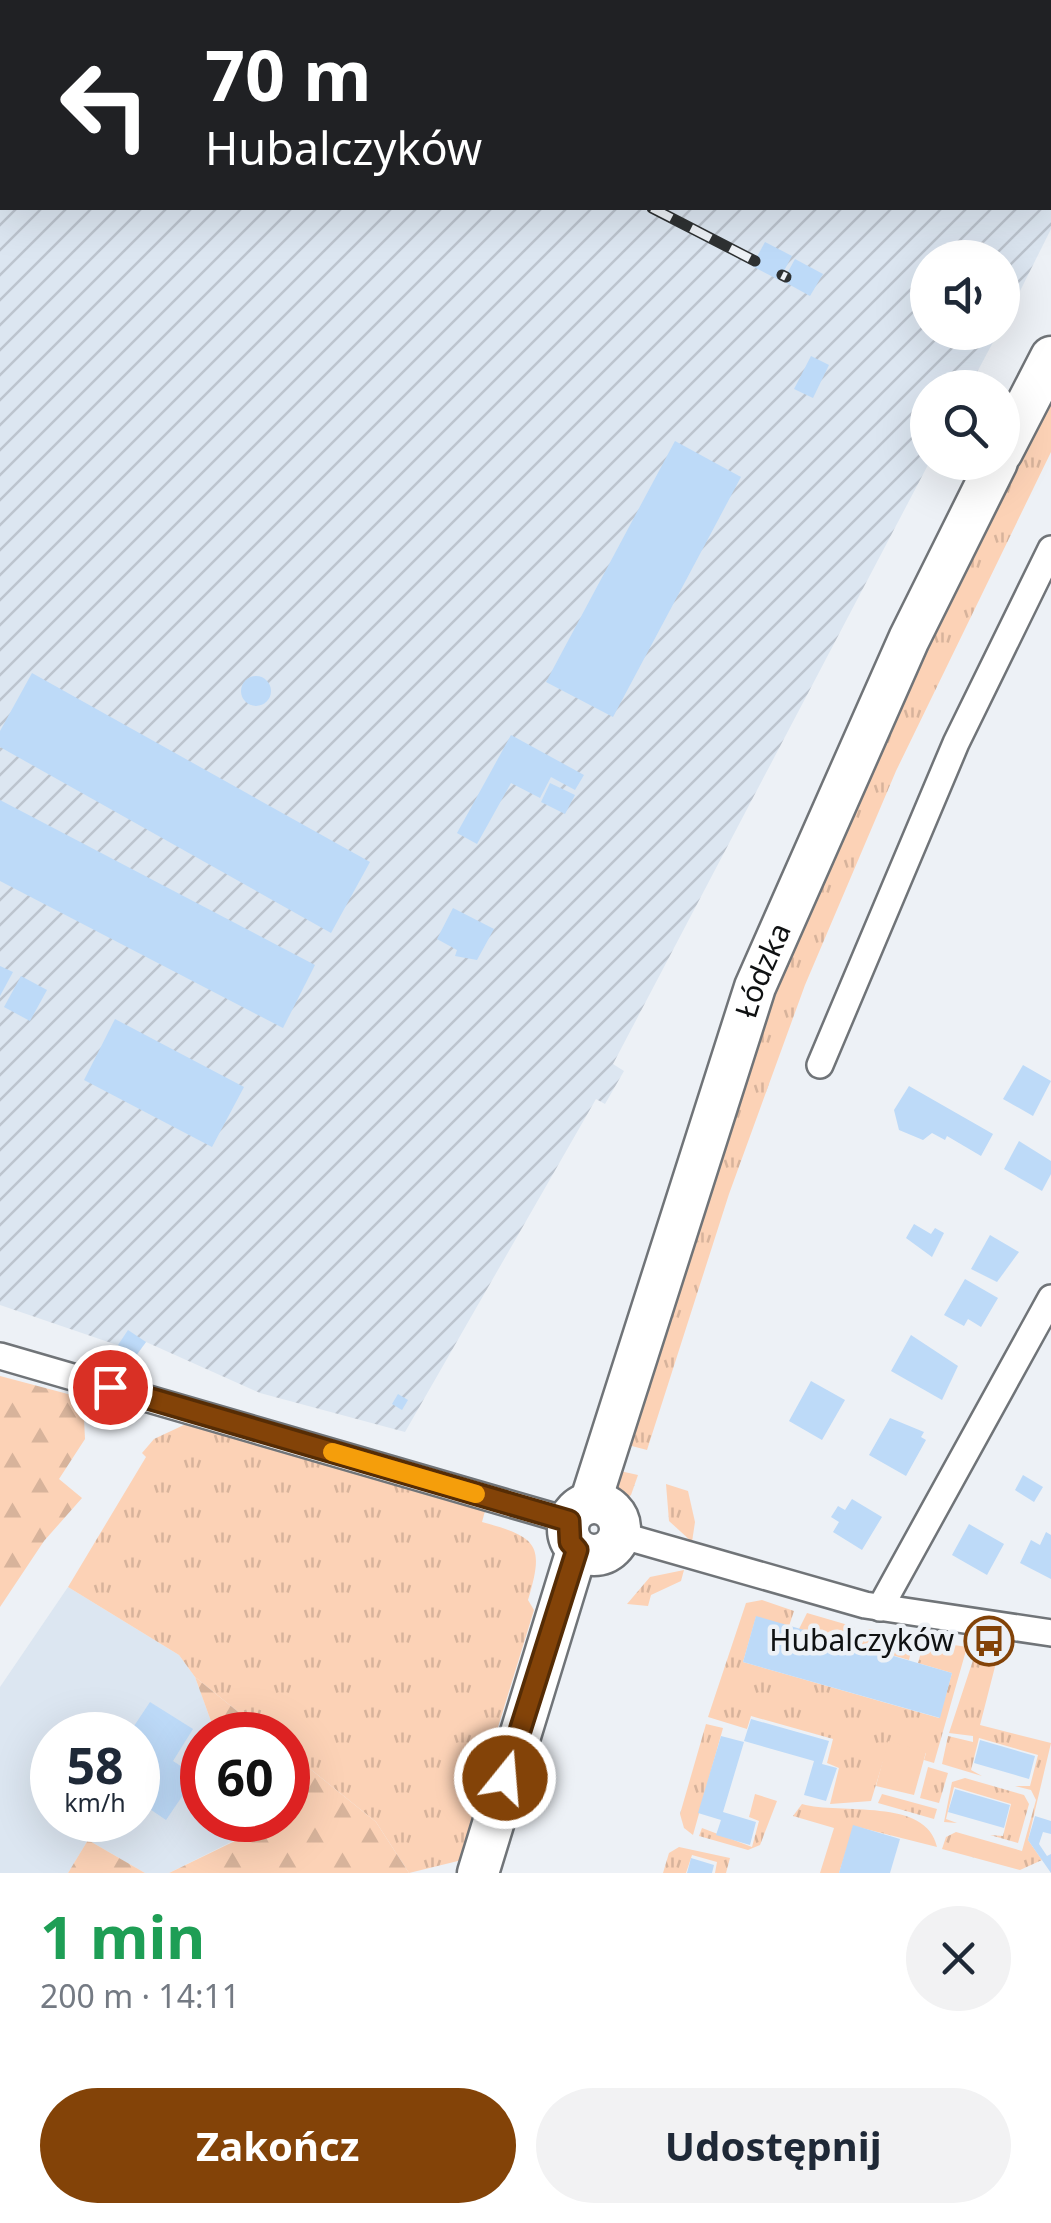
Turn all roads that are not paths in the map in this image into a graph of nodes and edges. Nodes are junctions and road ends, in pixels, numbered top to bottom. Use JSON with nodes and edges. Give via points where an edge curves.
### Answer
{"nodes":[{"id":1,"x":1051,"y":357,"type":"edge"},
{"id":2,"x":1020,"y":417,"type":"edge"},
{"id":3,"x":988,"y":480,"type":"edge"},
{"id":4,"x":1051,"y":549,"type":"edge"},
{"id":5,"x":820,"y":1065,"type":"dead end"},
{"id":6,"x":1051,"y":1298,"type":"edge"},
{"id":7,"x":0,"y":1356,"type":"edge"},
{"id":8,"x":579,"y":1525,"type":"junction"},
{"id":9,"x":620,"y":1535,"type":"joint"},
{"id":10,"x":880,"y":1608,"type":"junction"},
{"id":11,"x":1051,"y":1633,"type":"edge"},
{"id":12,"x":478,"y":1873,"type":"edge"}],
"edges":[{"from":1,"to":2,"type":"main road"},
{"from":3,"to":8,"type":"main road","name":"Łódzka","via":[[908,638],[755,987]]},
{"from":4,"to":5,"type":"street","via":[[956,743]]},
{"from":6,"to":10,"type":"street"},
{"from":7,"to":8,"type":"street"},
{"from":8,"to":9,"type":"main road","via":[[613,1512]]},
{"from":8,"to":12,"type":"main road","name":"Łódzka"},
{"from":9,"to":10,"type":"street"},
{"from":10,"to":11,"type":"street"}]}
